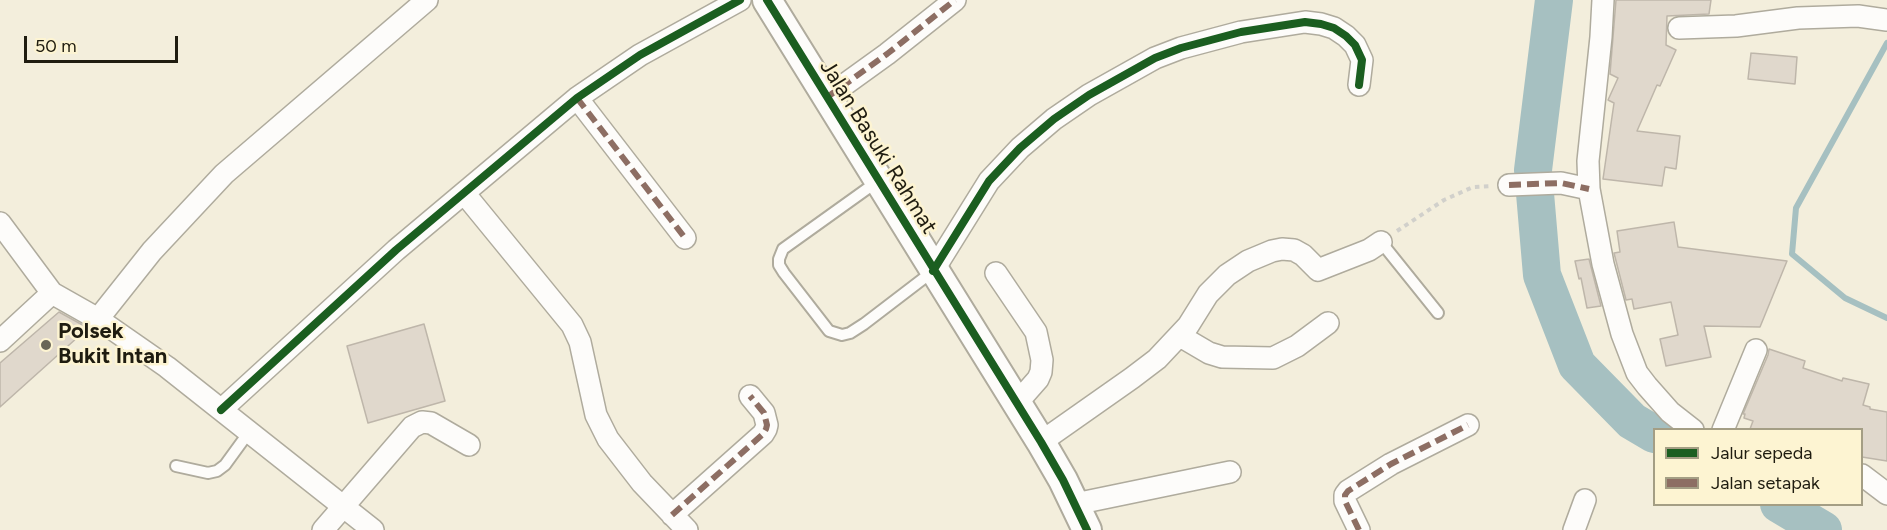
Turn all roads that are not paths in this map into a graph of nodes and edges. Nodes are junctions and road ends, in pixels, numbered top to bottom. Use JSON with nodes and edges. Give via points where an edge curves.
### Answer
{"nodes":[{"id":1,"x":427,"y":0,"type":"edge"},
{"id":2,"x":740,"y":0,"type":"edge"},
{"id":3,"x":767,"y":0,"type":"edge"},
{"id":4,"x":955,"y":0,"type":"edge"},
{"id":5,"x":1603,"y":0,"type":"edge"},
{"id":6,"x":1887,"y":20,"type":"edge"},
{"id":7,"x":1679,"y":28,"type":"dead end"},
{"id":8,"x":1359,"y":85,"type":"dead end"},
{"id":9,"x":577,"y":98,"type":"junction"},
{"id":10,"x":826,"y":98,"type":"junction"},
{"id":11,"x":878,"y":181,"type":"junction"},
{"id":12,"x":1509,"y":185,"type":"road end"},
{"id":13,"x":1589,"y":189,"type":"junction"},
{"id":14,"x":464,"y":193,"type":"junction"},
{"id":15,"x":0,"y":223,"type":"edge"},
{"id":16,"x":685,"y":238,"type":"dead end"},
{"id":17,"x":1381,"y":242,"type":"joint"},
{"id":18,"x":933,"y":271,"type":"junction"},
{"id":19,"x":996,"y":273,"type":"dead end"},
{"id":20,"x":52,"y":293,"type":"junction"},
{"id":21,"x":1438,"y":313,"type":"dead end"},
{"id":22,"x":98,"y":320,"type":"junction"},
{"id":23,"x":1328,"y":323,"type":"dead end"},
{"id":24,"x":1180,"y":336,"type":"junction"},
{"id":25,"x":0,"y":341,"type":"edge"},
{"id":26,"x":1756,"y":350,"type":"dead end"},
{"id":27,"x":750,"y":396,"type":"dead end"},
{"id":28,"x":1016,"y":404,"type":"junction"},
{"id":29,"x":221,"y":410,"type":"junction"},
{"id":30,"x":1468,"y":425,"type":"dead end"},
{"id":31,"x":1692,"y":428,"type":"edge"},
{"id":32,"x":1723,"y":428,"type":"edge"},
{"id":33,"x":249,"y":432,"type":"junction"},
{"id":34,"x":1041,"y":442,"type":"junction"},
{"id":35,"x":469,"y":445,"type":"dead end"},
{"id":36,"x":176,"y":466,"type":"dead end"},
{"id":37,"x":1230,"y":472,"type":"dead end"},
{"id":38,"x":1863,"y":476,"type":"edge"},
{"id":39,"x":1887,"y":494,"type":"edge"},
{"id":40,"x":1585,"y":500,"type":"dead end"},
{"id":41,"x":1075,"y":504,"type":"junction"},
{"id":42,"x":344,"y":508,"type":"junction"},
{"id":43,"x":679,"y":522,"type":"edge"},
{"id":44,"x":323,"y":530,"type":"edge"},
{"id":45,"x":373,"y":530,"type":"edge"},
{"id":46,"x":1087,"y":530,"type":"edge"},
{"id":47,"x":1359,"y":530,"type":"edge"},
{"id":48,"x":1574,"y":530,"type":"edge"}],
"edges":[{"from":1,"to":22,"type":"street","via":[[224,174],[152,251]]},
{"from":2,"to":9,"type":"street","via":[[640,55]]},
{"from":3,"to":10,"type":"street","name":"Jalan Basuki Rahmat"},
{"from":4,"to":10,"type":"street"},
{"from":5,"to":13,"type":"street","via":[[1588,161]]},
{"from":6,"to":7,"type":"street","via":[[1858,16],[1798,18]]},
{"from":8,"to":18,"type":"street","via":[[1362,60],[1355,45],[1334,28],[1321,24],[1305,22],[1241,32],[1155,58],[1089,95],[1020,148],[989,182]]},
{"from":9,"to":14,"type":"street"},
{"from":9,"to":16,"type":"street"},
{"from":10,"to":11,"type":"street","name":"Jalan Basuki Rahmat"},
{"from":11,"to":18,"type":"street","name":"Jalan Basuki Rahmat"},
{"from":11,"to":18,"type":"lane","via":[[783,249],[779,265],[829,331],[842,335],[864,324]]},
{"from":12,"to":13,"type":"street","via":[[1561,183]]},
{"from":13,"to":31,"type":"street","via":[[1615,310],[1637,372],[1657,399]]},
{"from":14,"to":29,"type":"street"},
{"from":14,"to":43,"type":"street","via":[[572,325],[601,425],[642,483]]},
{"from":15,"to":20,"type":"street"},
{"from":17,"to":21,"type":"lane"},
{"from":17,"to":24,"type":"street","via":[[1318,270],[1294,250],[1272,251],[1248,261],[1208,294]]},
{"from":18,"to":28,"type":"street","name":"Jalan Basuki Rahmat"},
{"from":19,"to":28,"type":"street","via":[[1036,332],[1042,360],[1038,379]]},
{"from":20,"to":22,"type":"street"},
{"from":20,"to":25,"type":"street"},
{"from":22,"to":29,"type":"street"},
{"from":23,"to":24,"type":"street","via":[[1273,358],[1222,357]]},
{"from":24,"to":34,"type":"street","via":[[1157,359]]},
{"from":26,"to":32,"type":"street"},
{"from":27,"to":43,"type":"street","via":[[764,413],[766,429]]},
{"from":28,"to":34,"type":"street","name":"Jalan Basuki Rahmat"},
{"from":29,"to":33,"type":"street"},
{"from":30,"to":47,"type":"street","via":[[1348,491],[1346,501]]},
{"from":33,"to":36,"type":"lane","via":[[217,471],[208,473]]},
{"from":33,"to":42,"type":"street"},
{"from":34,"to":41,"type":"street","name":"Jalan Basuki Rahmat"},
{"from":35,"to":42,"type":"street","via":[[431,423],[412,427]]},
{"from":37,"to":41,"type":"street"},
{"from":38,"to":39,"type":"street"},
{"from":40,"to":48,"type":"street"},
{"from":41,"to":46,"type":"street","name":"Jalan Basuki Rahmat"},
{"from":42,"to":44,"type":"street"},
{"from":42,"to":45,"type":"street"}]}
